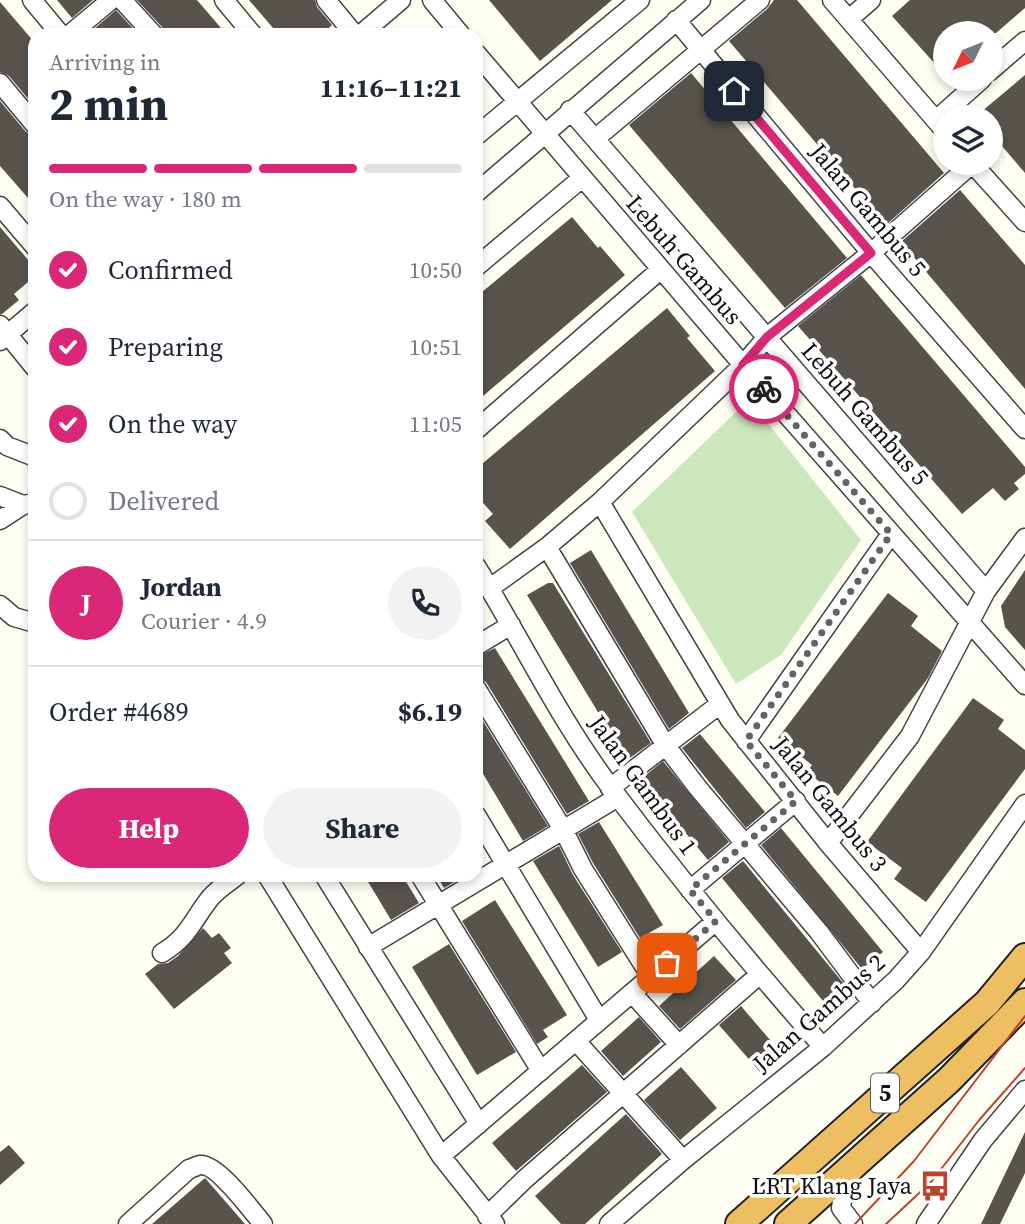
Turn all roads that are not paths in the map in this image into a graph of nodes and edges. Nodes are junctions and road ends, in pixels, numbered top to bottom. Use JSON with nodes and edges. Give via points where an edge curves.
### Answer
{"nodes":[{"id":1,"x":32,"y":0,"type":"edge"},
{"id":2,"x":111,"y":0,"type":"edge"},
{"id":3,"x":122,"y":0,"type":"edge"},
{"id":4,"x":224,"y":0,"type":"edge"},
{"id":5,"x":326,"y":0,"type":"edge"},
{"id":6,"x":401,"y":0,"type":"edge"},
{"id":7,"x":640,"y":0,"type":"edge"},
{"id":8,"x":701,"y":0,"type":"edge"},
{"id":9,"x":760,"y":0,"type":"edge"},
{"id":10,"x":832,"y":0,"type":"edge"},
{"id":11,"x":871,"y":0,"type":"edge"},
{"id":12,"x":440,"y":3,"type":"edge"},
{"id":13,"x":849,"y":19,"type":"junction"},
{"id":14,"x":676,"y":20,"type":"junction"},
{"id":15,"x":55,"y":28,"type":"edge"},
{"id":16,"x":77,"y":28,"type":"edge"},
{"id":17,"x":148,"y":28,"type":"edge"},
{"id":18,"x":247,"y":28,"type":"edge"},
{"id":19,"x":352,"y":28,"type":"edge"},
{"id":20,"x":367,"y":28,"type":"edge"},
{"id":21,"x":456,"y":28,"type":"edge"},
{"id":22,"x":1025,"y":41,"type":"edge"},
{"id":23,"x":701,"y":51,"type":"junction"},
{"id":24,"x":483,"y":60,"type":"edge"},
{"id":25,"x":1003,"y":60,"type":"edge"},
{"id":26,"x":0,"y":83,"type":"edge"},
{"id":27,"x":971,"y":91,"type":"edge"},
{"id":28,"x":518,"y":102,"type":"junction"},
{"id":29,"x":959,"y":105,"type":"edge"},
{"id":30,"x":570,"y":110,"type":"junction"},
{"id":31,"x":933,"y":116,"type":"edge"},
{"id":32,"x":28,"y":117,"type":"edge"},
{"id":33,"x":483,"y":130,"type":"edge"},
{"id":34,"x":544,"y":132,"type":"junction"},
{"id":35,"x":596,"y":138,"type":"junction"},
{"id":36,"x":959,"y":175,"type":"edge"},
{"id":37,"x":983,"y":175,"type":"edge"},
{"id":38,"x":582,"y":178,"type":"junction"},
{"id":39,"x":483,"y":187,"type":"edge"},
{"id":40,"x":0,"y":206,"type":"edge"},
{"id":41,"x":1024,"y":219,"type":"edge"},
{"id":42,"x":28,"y":239,"type":"edge"},
{"id":43,"x":871,"y":253,"type":"junction"},
{"id":44,"x":483,"y":261,"type":"edge"},
{"id":45,"x":660,"y":270,"type":"junction"},
{"id":46,"x":28,"y":317,"type":"edge"},
{"id":47,"x":3,"y":334,"type":"edge"},
{"id":48,"x":767,"y":337,"type":"junction"},
{"id":49,"x":28,"y":361,"type":"edge"},
{"id":50,"x":743,"y":365,"type":"junction"},
{"id":51,"x":483,"y":424,"type":"edge"},
{"id":52,"x":1025,"y":429,"type":"edge"},
{"id":53,"x":3,"y":443,"type":"edge"},
{"id":54,"x":28,"y":454,"type":"edge"},
{"id":55,"x":0,"y":496,"type":"edge"},
{"id":56,"x":600,"y":502,"type":"junction"},
{"id":57,"x":28,"y":504,"type":"edge"},
{"id":58,"x":28,"y":505,"type":"edge"},
{"id":59,"x":0,"y":520,"type":"edge"},
{"id":60,"x":891,"y":534,"type":"junction"},
{"id":61,"x":1025,"y":538,"type":"edge"},
{"id":62,"x":547,"y":547,"type":"junction"},
{"id":63,"x":483,"y":578,"type":"edge"},
{"id":64,"x":489,"y":588,"type":"junction"},
{"id":65,"x":985,"y":592,"type":"junction"},
{"id":66,"x":5,"y":614,"type":"edge"},
{"id":67,"x":969,"y":620,"type":"junction"},
{"id":68,"x":28,"y":621,"type":"edge"},
{"id":69,"x":511,"y":625,"type":"junction"},
{"id":70,"x":483,"y":642,"type":"edge"},
{"id":71,"x":1023,"y":677,"type":"edge"},
{"id":72,"x":483,"y":699,"type":"edge"},
{"id":73,"x":720,"y":704,"type":"junction"},
{"id":74,"x":746,"y":741,"type":"junction"},
{"id":75,"x":666,"y":746,"type":"junction"},
{"id":76,"x":614,"y":793,"type":"junction"},
{"id":77,"x":796,"y":801,"type":"junction"},
{"id":78,"x":1025,"y":804,"type":"edge"},
{"id":79,"x":483,"y":827,"type":"edge"},
{"id":80,"x":564,"y":831,"type":"junction"},
{"id":81,"x":828,"y":843,"type":"junction"},
{"id":82,"x":746,"y":844,"type":"junction"},
{"id":83,"x":507,"y":866,"type":"junction"},
{"id":84,"x":483,"y":880,"type":"edge"},
{"id":85,"x":229,"y":882,"type":"edge"},
{"id":86,"x":271,"y":882,"type":"edge"},
{"id":87,"x":328,"y":882,"type":"edge"},
{"id":88,"x":424,"y":882,"type":"edge"},
{"id":89,"x":480,"y":882,"type":"edge"},
{"id":90,"x":690,"y":890,"type":"junction"},
{"id":91,"x":439,"y":906,"type":"junction"},
{"id":92,"x":716,"y":921,"type":"junction"},
{"id":93,"x":368,"y":947,"type":"junction"},
{"id":94,"x":921,"y":952,"type":"junction"},
{"id":95,"x":162,"y":953,"type":"dead end"},
{"id":96,"x":1025,"y":957,"type":"edge"},
{"id":97,"x":760,"y":975,"type":"junction"},
{"id":98,"x":651,"y":977,"type":"junction"},
{"id":99,"x":632,"y":993,"type":"junction"},
{"id":100,"x":1025,"y":1002,"type":"edge"},
{"id":101,"x":872,"y":1003,"type":"junction"},
{"id":102,"x":599,"y":1020,"type":"junction"},
{"id":103,"x":576,"y":1041,"type":"junction"},
{"id":104,"x":679,"y":1045,"type":"junction"},
{"id":105,"x":823,"y":1047,"type":"junction"},
{"id":106,"x":541,"y":1071,"type":"junction"},
{"id":107,"x":1025,"y":1090,"type":"edge"},
{"id":108,"x":623,"y":1093,"type":"junction"},
{"id":109,"x":479,"y":1124,"type":"junction"},
{"id":110,"x":441,"y":1156,"type":"junction"},
{"id":111,"x":683,"y":1160,"type":"junction"},
{"id":112,"x":855,"y":1165,"type":"junction"},
{"id":113,"x":491,"y":1220,"type":"edge"},
{"id":114,"x":128,"y":1224,"type":"edge"},
{"id":115,"x":263,"y":1224,"type":"edge"},
{"id":116,"x":610,"y":1224,"type":"edge"},
{"id":117,"x":739,"y":1224,"type":"edge"},
{"id":118,"x":788,"y":1224,"type":"edge"},
{"id":119,"x":853,"y":1224,"type":"edge"},
{"id":120,"x":926,"y":1224,"type":"edge"}],
"edges":[{"from":1,"to":15,"type":"street"},
{"from":2,"to":16,"type":"street"},
{"from":3,"to":17,"type":"street"},
{"from":4,"to":18,"type":"street"},
{"from":5,"to":19,"type":"street"},
{"from":6,"to":20,"type":"street"},
{"from":7,"to":28,"type":"street"},
{"from":8,"to":14,"type":"street"},
{"from":9,"to":23,"type":"street"},
{"from":10,"to":13,"type":"street"},
{"from":11,"to":13,"type":"street"},
{"from":12,"to":21,"type":"street"},
{"from":13,"to":31,"type":"street"},
{"from":14,"to":23,"type":"street","name":"Jalan Gambus 5"},
{"from":14,"to":30,"type":"street"},
{"from":22,"to":25,"type":"street"},
{"from":23,"to":35,"type":"street"},
{"from":23,"to":43,"type":"street","name":"Jalan Gambus 5"},
{"from":24,"to":28,"type":"street","name":"Lebuh Gambus"},
{"from":26,"to":32,"type":"street"},
{"from":27,"to":29,"type":"street"},
{"from":28,"to":33,"type":"street"},
{"from":28,"to":34,"type":"street","name":"Lebuh Gambus"},
{"from":30,"to":34,"type":"street"},
{"from":30,"to":35,"type":"street","name":"Lebuh Gambus 5"},
{"from":34,"to":38,"type":"street","name":"Lebuh Gambus"},
{"from":34,"to":39,"type":"street"},
{"from":35,"to":48,"type":"street","name":"Lebuh Gambus 5"},
{"from":36,"to":43,"type":"street"},
{"from":37,"to":41,"type":"street"},
{"from":38,"to":44,"type":"street"},
{"from":38,"to":45,"type":"street","name":"Lebuh Gambus"},
{"from":40,"to":42,"type":"street"},
{"from":43,"to":48,"type":"street"},
{"from":43,"to":52,"type":"street","name":"Jalan Gambus 5"},
{"from":45,"to":50,"type":"street","name":"Lebuh Gambus"},
{"from":45,"to":51,"type":"street"},
{"from":46,"to":47,"type":"street"},
{"from":47,"to":49,"type":"street"},
{"from":48,"to":50,"type":"street"},
{"from":48,"to":65,"type":"street","name":"Lebuh Gambus 5"},
{"from":50,"to":56,"type":"street"},
{"from":50,"to":60,"type":"street","name":"Lebuh Gambus"},
{"from":53,"to":54,"type":"street"},
{"from":55,"to":57,"type":"street"},
{"from":56,"to":62,"type":"street"},
{"from":56,"to":73,"type":"street","name":"Jalan Gambus 3"},
{"from":58,"to":59,"type":"street"},
{"from":60,"to":67,"type":"street","name":"Lebuh Gambus"},
{"from":60,"to":74,"type":"street"},
{"from":61,"to":65,"type":"street"},
{"from":62,"to":64,"type":"street"},
{"from":62,"to":75,"type":"street"},
{"from":63,"to":64,"type":"street","name":"Jalan Gambus 1"},
{"from":64,"to":69,"type":"street","name":"Jalan Gambus 1"},
{"from":65,"to":67,"type":"street"},
{"from":66,"to":68,"type":"street"},
{"from":67,"to":71,"type":"street","name":"Lebuh Gambus"},
{"from":67,"to":81,"type":"street","via":[[910,736]]},
{"from":69,"to":70,"type":"street"},
{"from":69,"to":76,"type":"street","name":"Jalan Gambus 1","via":[[573,733]]},
{"from":72,"to":80,"type":"street"},
{"from":73,"to":74,"type":"street","name":"Jalan Gambus 3"},
{"from":73,"to":75,"type":"street"},
{"from":74,"to":77,"type":"street","name":"Jalan Gambus 3"},
{"from":75,"to":76,"type":"street"},
{"from":75,"to":82,"type":"street"},
{"from":76,"to":80,"type":"street"},
{"from":76,"to":90,"type":"street","name":"Jalan Gambus 1"},
{"from":77,"to":81,"type":"street","name":"Jalan Gambus 3"},
{"from":77,"to":82,"type":"street"},
{"from":78,"to":94,"type":"street","name":"Jalan Gambus 2"},
{"from":79,"to":83,"type":"street"},
{"from":80,"to":83,"type":"street"},
{"from":80,"to":98,"type":"street"},
{"from":81,"to":94,"type":"street","name":"Jalan Gambus 3"},
{"from":82,"to":90,"type":"street"},
{"from":82,"to":101,"type":"street"},
{"from":83,"to":84,"type":"street"},
{"from":83,"to":102,"type":"street"},
{"from":85,"to":95,"type":"street","via":[[211,897],[175,946]]},
{"from":86,"to":110,"type":"street"},
{"from":87,"to":93,"type":"street"},
{"from":88,"to":91,"type":"street"},
{"from":89,"to":91,"type":"street"},
{"from":90,"to":92,"type":"street","name":"Jalan Gambus 1"},
{"from":91,"to":93,"type":"street"},
{"from":91,"to":106,"type":"street"},
{"from":92,"to":97,"type":"street","name":"Jalan Gambus 1"},
{"from":92,"to":98,"type":"street"},
{"from":93,"to":109,"type":"street"},
{"from":94,"to":101,"type":"street","name":"Jalan Gambus 2"},
{"from":96,"to":117,"type":"highway","number":"5","via":[[987,1003]]},
{"from":97,"to":104,"type":"street"},
{"from":97,"to":105,"type":"street","name":"Jalan Gambus 1"},
{"from":98,"to":99,"type":"street"},
{"from":99,"to":102,"type":"street"},
{"from":99,"to":104,"type":"street"},
{"from":100,"to":112,"type":"highway","number":"5","via":[[949,1080]]},
{"from":101,"to":105,"type":"street","name":"Jalan Gambus 2"},
{"from":102,"to":103,"type":"street"},
{"from":103,"to":106,"type":"street"},
{"from":103,"to":108,"type":"street"},
{"from":104,"to":108,"type":"street"},
{"from":105,"to":111,"type":"street","name":"Jalan Gambus 2"},
{"from":106,"to":109,"type":"street"},
{"from":107,"to":120,"type":"street"},
{"from":108,"to":111,"type":"street"},
{"from":108,"to":113,"type":"street"},
{"from":109,"to":110,"type":"street"},
{"from":110,"to":113,"type":"street"},
{"from":111,"to":116,"type":"street","name":"Jalan Gambus 2"},
{"from":112,"to":118,"type":"highway","number":"5"},
{"from":112,"to":119,"type":"street","via":[[841,1208]]},
{"from":114,"to":115,"type":"street","via":[[189,1170],[201,1165],[225,1180]]}]}
